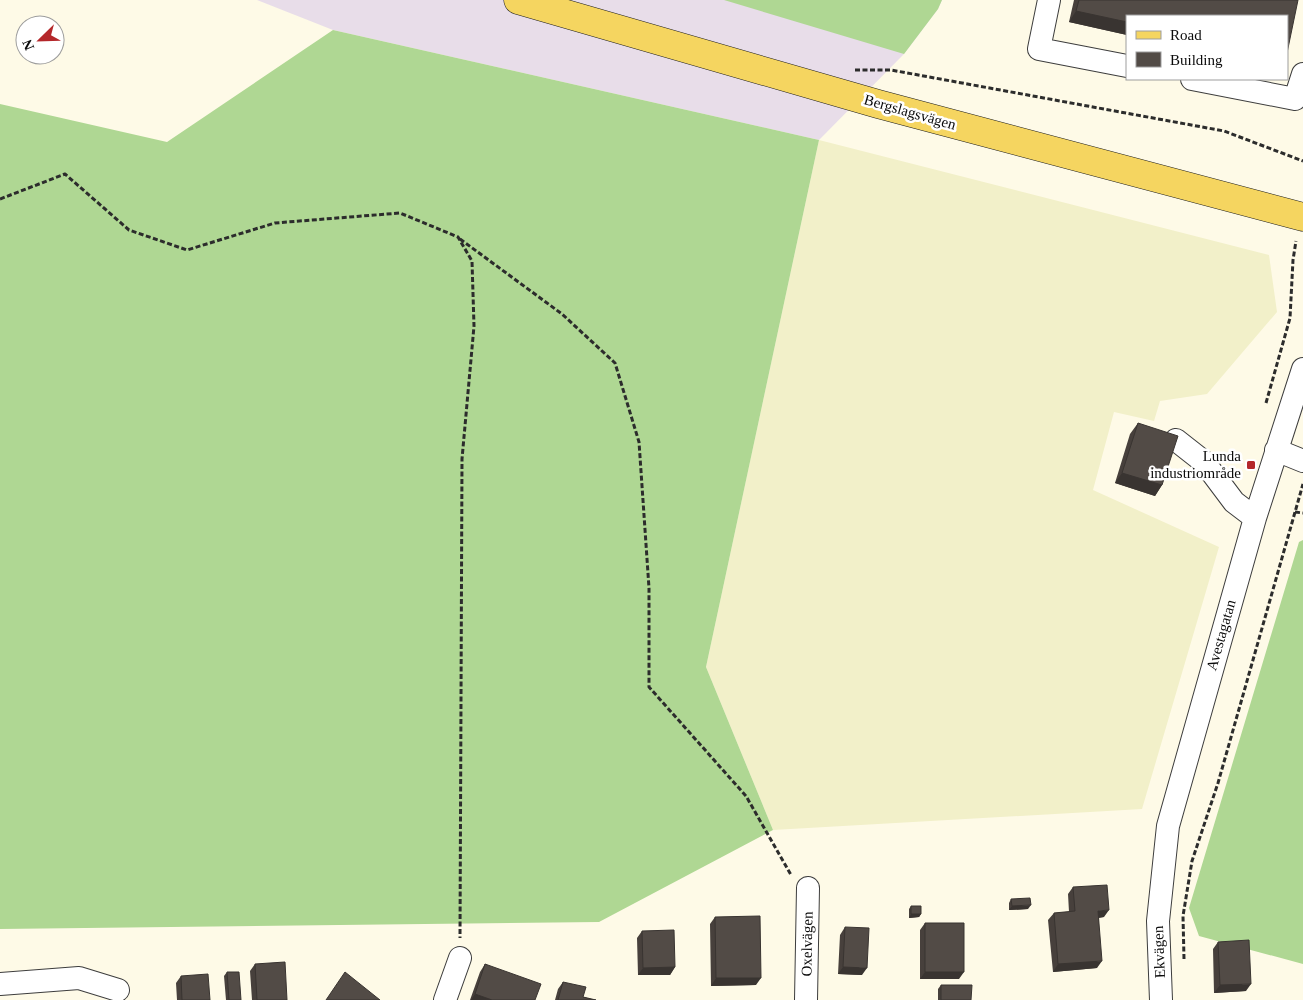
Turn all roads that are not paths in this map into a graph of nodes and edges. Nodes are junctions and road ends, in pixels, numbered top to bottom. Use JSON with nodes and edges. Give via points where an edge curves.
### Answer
{"nodes":[{"id":1,"x":518,"y":0,"type":"edge"},
{"id":2,"x":1049,"y":0,"type":"edge"},
{"id":3,"x":1126,"y":66,"type":"edge"},
{"id":4,"x":1303,"y":74,"type":"edge"},
{"id":5,"x":1197,"y":80,"type":"edge"},
{"id":6,"x":1303,"y":217,"type":"edge"},
{"id":7,"x":1303,"y":369,"type":"edge"},
{"id":8,"x":1176,"y":440,"type":"edge"},
{"id":9,"x":1276,"y":450,"type":"junction"},
{"id":10,"x":1303,"y":461,"type":"edge"},
{"id":11,"x":1255,"y":518,"type":"junction"},
{"id":12,"x":808,"y":888,"type":"road end"},
{"id":13,"x":1159,"y":905,"type":"joint"},
{"id":14,"x":460,"y":958,"type":"road end"},
{"id":15,"x":0,"y":984,"type":"edge"},
{"id":16,"x":118,"y":990,"type":"dead end"},
{"id":17,"x":445,"y":1000,"type":"edge"},
{"id":18,"x":806,"y":1000,"type":"edge"},
{"id":19,"x":1161,"y":1000,"type":"edge"}],
"edges":[{"from":1,"to":6,"type":"main road","name":"Bergslagsvägen","via":[[878,104]]},
{"from":2,"to":3,"type":"street","via":[[1040,49]]},
{"from":4,"to":5,"type":"street","via":[[1294,99]]},
{"from":7,"to":9,"type":"street","name":"Avestagatan"},
{"from":8,"to":11,"type":"street","via":[[1204,462],[1234,502]]},
{"from":9,"to":10,"type":"street"},
{"from":9,"to":11,"type":"street","name":"Avestagatan"},
{"from":11,"to":13,"type":"street","name":"Avestagatan","via":[[1168,826]]},
{"from":12,"to":18,"type":"street","name":"Oxelvägen"},
{"from":13,"to":19,"type":"street","name":"Ekvägen"},
{"from":14,"to":17,"type":"street"},
{"from":15,"to":16,"type":"street","via":[[79,978]]}]}
